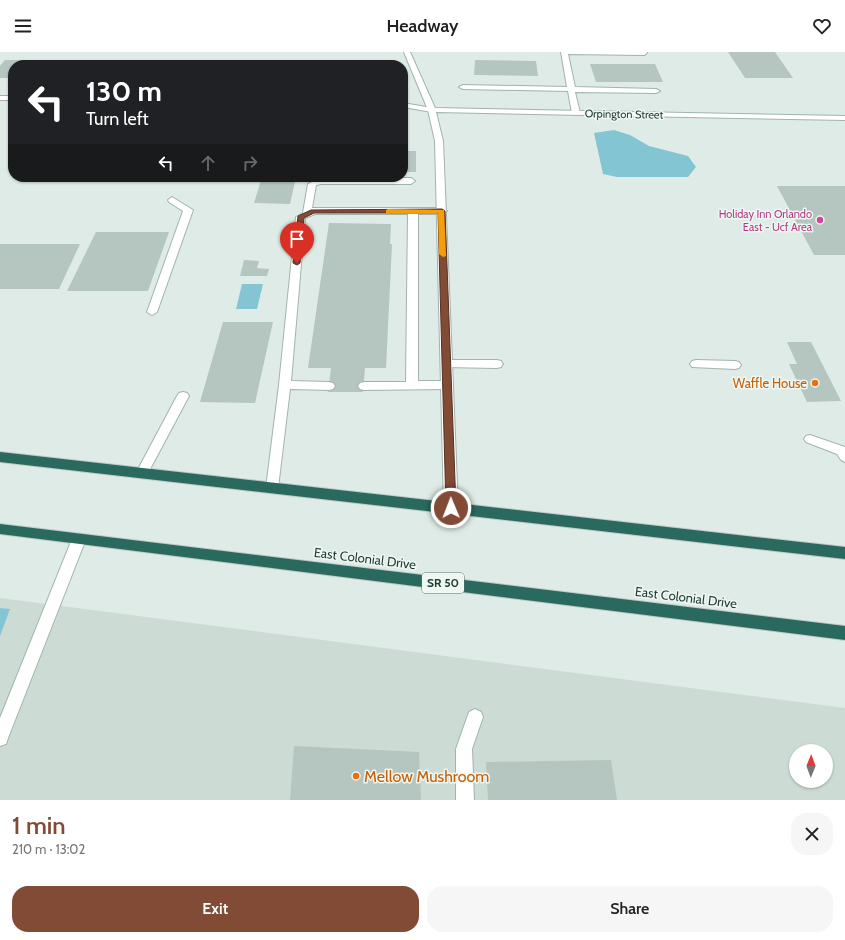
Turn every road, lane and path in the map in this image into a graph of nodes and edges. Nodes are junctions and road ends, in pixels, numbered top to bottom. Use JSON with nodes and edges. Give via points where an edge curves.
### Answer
{"nodes":[{"id":1,"x":407,"y":52,"type":"edge"},
{"id":2,"x":564,"y":52,"type":"edge"},
{"id":3,"x":644,"y":53,"type":"edge"},
{"id":4,"x":463,"y":87,"type":"dead end"},
{"id":5,"x":571,"y":89,"type":"junction"},
{"id":6,"x":656,"y":91,"type":"dead end"},
{"id":7,"x":408,"y":106,"type":"edge"},
{"id":8,"x":432,"y":110,"type":"junction"},
{"id":9,"x":576,"y":113,"type":"junction"},
{"id":10,"x":845,"y":118,"type":"edge"},
{"id":11,"x":317,"y":182,"type":"edge"},
{"id":12,"x":172,"y":200,"type":"dead end"},
{"id":13,"x":413,"y":211,"type":"junction"},
{"id":14,"x":442,"y":211,"type":"junction"},
{"id":15,"x":304,"y":215,"type":"junction"},
{"id":16,"x":152,"y":312,"type":"dead end"},
{"id":17,"x":447,"y":364,"type":"junction"},
{"id":18,"x":497,"y":364,"type":"dead end"},
{"id":19,"x":696,"y":364,"type":"dead end"},
{"id":20,"x":735,"y":365,"type":"dead end"},
{"id":21,"x":285,"y":385,"type":"junction"},
{"id":22,"x":447,"y":385,"type":"junction"},
{"id":23,"x":329,"y":386,"type":"dead end"},
{"id":24,"x":364,"y":386,"type":"dead end"},
{"id":25,"x":412,"y":386,"type":"junction"},
{"id":26,"x":183,"y":396,"type":"dead end"},
{"id":27,"x":810,"y":439,"type":"dead end"},
{"id":28,"x":0,"y":457,"type":"edge"},
{"id":29,"x":845,"y":457,"type":"edge"},
{"id":30,"x":142,"y":473,"type":"junction"},
{"id":31,"x":272,"y":488,"type":"junction"},
{"id":32,"x":451,"y":508,"type":"junction"},
{"id":33,"x":0,"y":529,"type":"edge"},
{"id":34,"x":79,"y":539,"type":"junction"},
{"id":35,"x":845,"y":553,"type":"edge"},
{"id":36,"x":845,"y":633,"type":"edge"},
{"id":37,"x":475,"y":717,"type":"dead end"},
{"id":38,"x":0,"y":738,"type":"edge"},
{"id":39,"x":465,"y":800,"type":"edge"}],
"edges":[{"from":1,"to":8,"type":"street"},
{"from":2,"to":3,"type":"street"},
{"from":2,"to":5,"type":"street"},
{"from":4,"to":5,"type":"street"},
{"from":5,"to":6,"type":"street"},
{"from":5,"to":9,"type":"street"},
{"from":7,"to":8,"type":"street","name":"Orpington Street"},
{"from":8,"to":9,"type":"street","name":"Orpington Street"},
{"from":8,"to":14,"type":"street","via":[[439,141]]},
{"from":9,"to":10,"type":"street","name":"Orpington Street"},
{"from":11,"to":15,"type":"street","via":[[312,184]]},
{"from":12,"to":16,"type":"street","via":[[188,210]]},
{"from":13,"to":14,"type":"street"},
{"from":13,"to":15,"type":"street","via":[[314,211]]},
{"from":13,"to":25,"type":"street"},
{"from":14,"to":17,"type":"street"},
{"from":15,"to":21,"type":"street"},
{"from":17,"to":18,"type":"street"},
{"from":17,"to":22,"type":"street"},
{"from":19,"to":20,"type":"street"},
{"from":21,"to":23,"type":"street"},
{"from":21,"to":31,"type":"street"},
{"from":22,"to":25,"type":"street"},
{"from":22,"to":32,"type":"street"},
{"from":24,"to":25,"type":"street"},
{"from":26,"to":30,"type":"street"},
{"from":27,"to":29,"type":"street","via":[[842,451]]},
{"from":28,"to":30,"type":"highway"},
{"from":30,"to":31,"type":"highway"},
{"from":31,"to":32,"type":"highway"},
{"from":32,"to":35,"type":"highway"},
{"from":33,"to":34,"type":"highway","name":"East Colonial Drive","number":"SR 50"},
{"from":34,"to":36,"type":"highway","name":"East Colonial Drive","number":"SR 50"},
{"from":34,"to":38,"type":"street"},
{"from":37,"to":39,"type":"street","via":[[464,749]]}]}
